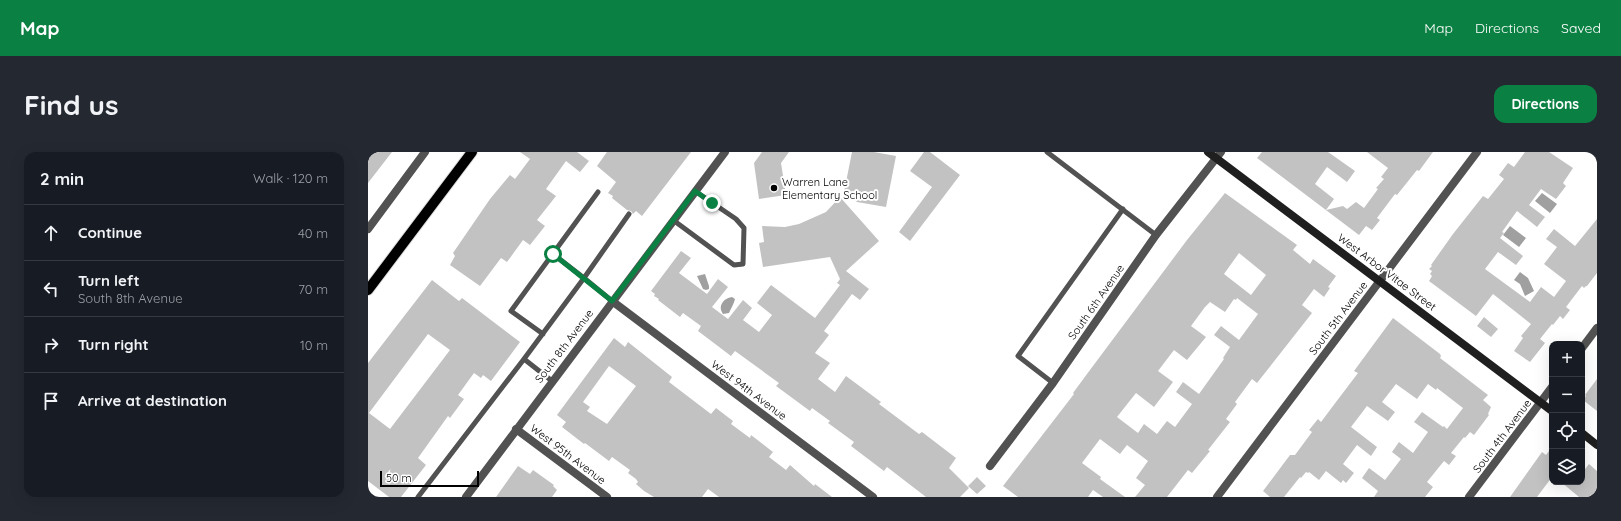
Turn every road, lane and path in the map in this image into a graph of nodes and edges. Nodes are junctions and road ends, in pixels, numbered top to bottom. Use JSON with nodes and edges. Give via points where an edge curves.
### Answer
{"nodes":[{"id":1,"x":425,"y":152,"type":"edge"},
{"id":2,"x":472,"y":152,"type":"edge"},
{"id":3,"x":725,"y":152,"type":"edge"},
{"id":4,"x":1047,"y":152,"type":"edge"},
{"id":5,"x":1208,"y":152,"type":"edge"},
{"id":6,"x":1477,"y":152,"type":"edge"},
{"id":7,"x":1218,"y":155,"type":"edge"},
{"id":8,"x":695,"y":191,"type":"junction"},
{"id":9,"x":598,"y":192,"type":"dead end"},
{"id":10,"x":1123,"y":209,"type":"junction"},
{"id":11,"x":629,"y":214,"type":"dead end"},
{"id":12,"x":673,"y":220,"type":"junction"},
{"id":13,"x":368,"y":229,"type":"edge"},
{"id":14,"x":1156,"y":235,"type":"junction"},
{"id":15,"x":553,"y":254,"type":"junction"},
{"id":16,"x":584,"y":278,"type":"junction"},
{"id":17,"x":1380,"y":281,"type":"junction"},
{"id":18,"x":368,"y":290,"type":"edge"},
{"id":19,"x":612,"y":301,"type":"junction"},
{"id":20,"x":1597,"y":328,"type":"edge"},
{"id":21,"x":543,"y":334,"type":"junction"},
{"id":22,"x":1585,"y":344,"type":"edge"},
{"id":23,"x":524,"y":359,"type":"junction"},
{"id":24,"x":552,"y":381,"type":"junction"},
{"id":25,"x":1054,"y":383,"type":"junction"},
{"id":26,"x":1549,"y":391,"type":"edge"},
{"id":27,"x":1541,"y":402,"type":"junction"},
{"id":28,"x":1549,"y":409,"type":"edge"},
{"id":29,"x":516,"y":429,"type":"junction"},
{"id":30,"x":1585,"y":435,"type":"edge"},
{"id":31,"x":1597,"y":445,"type":"edge"},
{"id":32,"x":990,"y":466,"type":"dead end"},
{"id":33,"x":418,"y":497,"type":"edge"},
{"id":34,"x":466,"y":497,"type":"edge"},
{"id":35,"x":607,"y":497,"type":"edge"},
{"id":36,"x":872,"y":497,"type":"edge"},
{"id":37,"x":1217,"y":497,"type":"edge"},
{"id":38,"x":1469,"y":497,"type":"edge"}],
"edges":[{"from":1,"to":13,"type":"street"},
{"from":2,"to":18,"type":"main road"},
{"from":3,"to":8,"type":"street","name":"South 8th Avenue"},
{"from":4,"to":10,"type":"lane"},
{"from":5,"to":7,"type":"street","name":"West Arbor Vitae Street"},
{"from":6,"to":17,"type":"street","name":"South 5th Avenue"},
{"from":7,"to":14,"type":"street","name":"South 6th Avenue"},
{"from":7,"to":17,"type":"street","name":"West Arbor Vitae Street"},
{"from":8,"to":12,"type":"street","name":"South 8th Avenue"},
{"from":8,"to":12,"type":"lane","via":[[736,219],[744,228],[743,264],[734,265]]},
{"from":9,"to":15,"type":"lane"},
{"from":10,"to":14,"type":"lane"},
{"from":10,"to":25,"type":"lane","via":[[1018,356]]},
{"from":11,"to":16,"type":"lane"},
{"from":12,"to":19,"type":"street","name":"South 8th Avenue"},
{"from":14,"to":25,"type":"street","name":"South 6th Avenue"},
{"from":15,"to":16,"type":"lane"},
{"from":15,"to":21,"type":"lane","via":[[511,311]]},
{"from":16,"to":19,"type":"lane"},
{"from":16,"to":21,"type":"lane"},
{"from":17,"to":27,"type":"street","name":"West Arbor Vitae Street"},
{"from":17,"to":37,"type":"street","name":"South 5th Avenue"},
{"from":19,"to":24,"type":"street","name":"South 8th Avenue"},
{"from":19,"to":36,"type":"street","name":"West 94th Avenue"},
{"from":20,"to":22,"type":"street"},
{"from":21,"to":23,"type":"lane"},
{"from":23,"to":24,"type":"lane"},
{"from":23,"to":33,"type":"lane"},
{"from":24,"to":29,"type":"street","name":"South 8th Avenue"},
{"from":25,"to":32,"type":"street","name":"South 6th Avenue"},
{"from":26,"to":27,"type":"street","name":"South 4th Avenue"},
{"from":27,"to":28,"type":"street","name":"West Arbor Vitae Street"},
{"from":27,"to":38,"type":"street","name":"South 4th Avenue"},
{"from":29,"to":34,"type":"street","name":"South 8th Avenue"},
{"from":29,"to":35,"type":"street","name":"West 95th Avenue"},
{"from":30,"to":31,"type":"street"}]}
